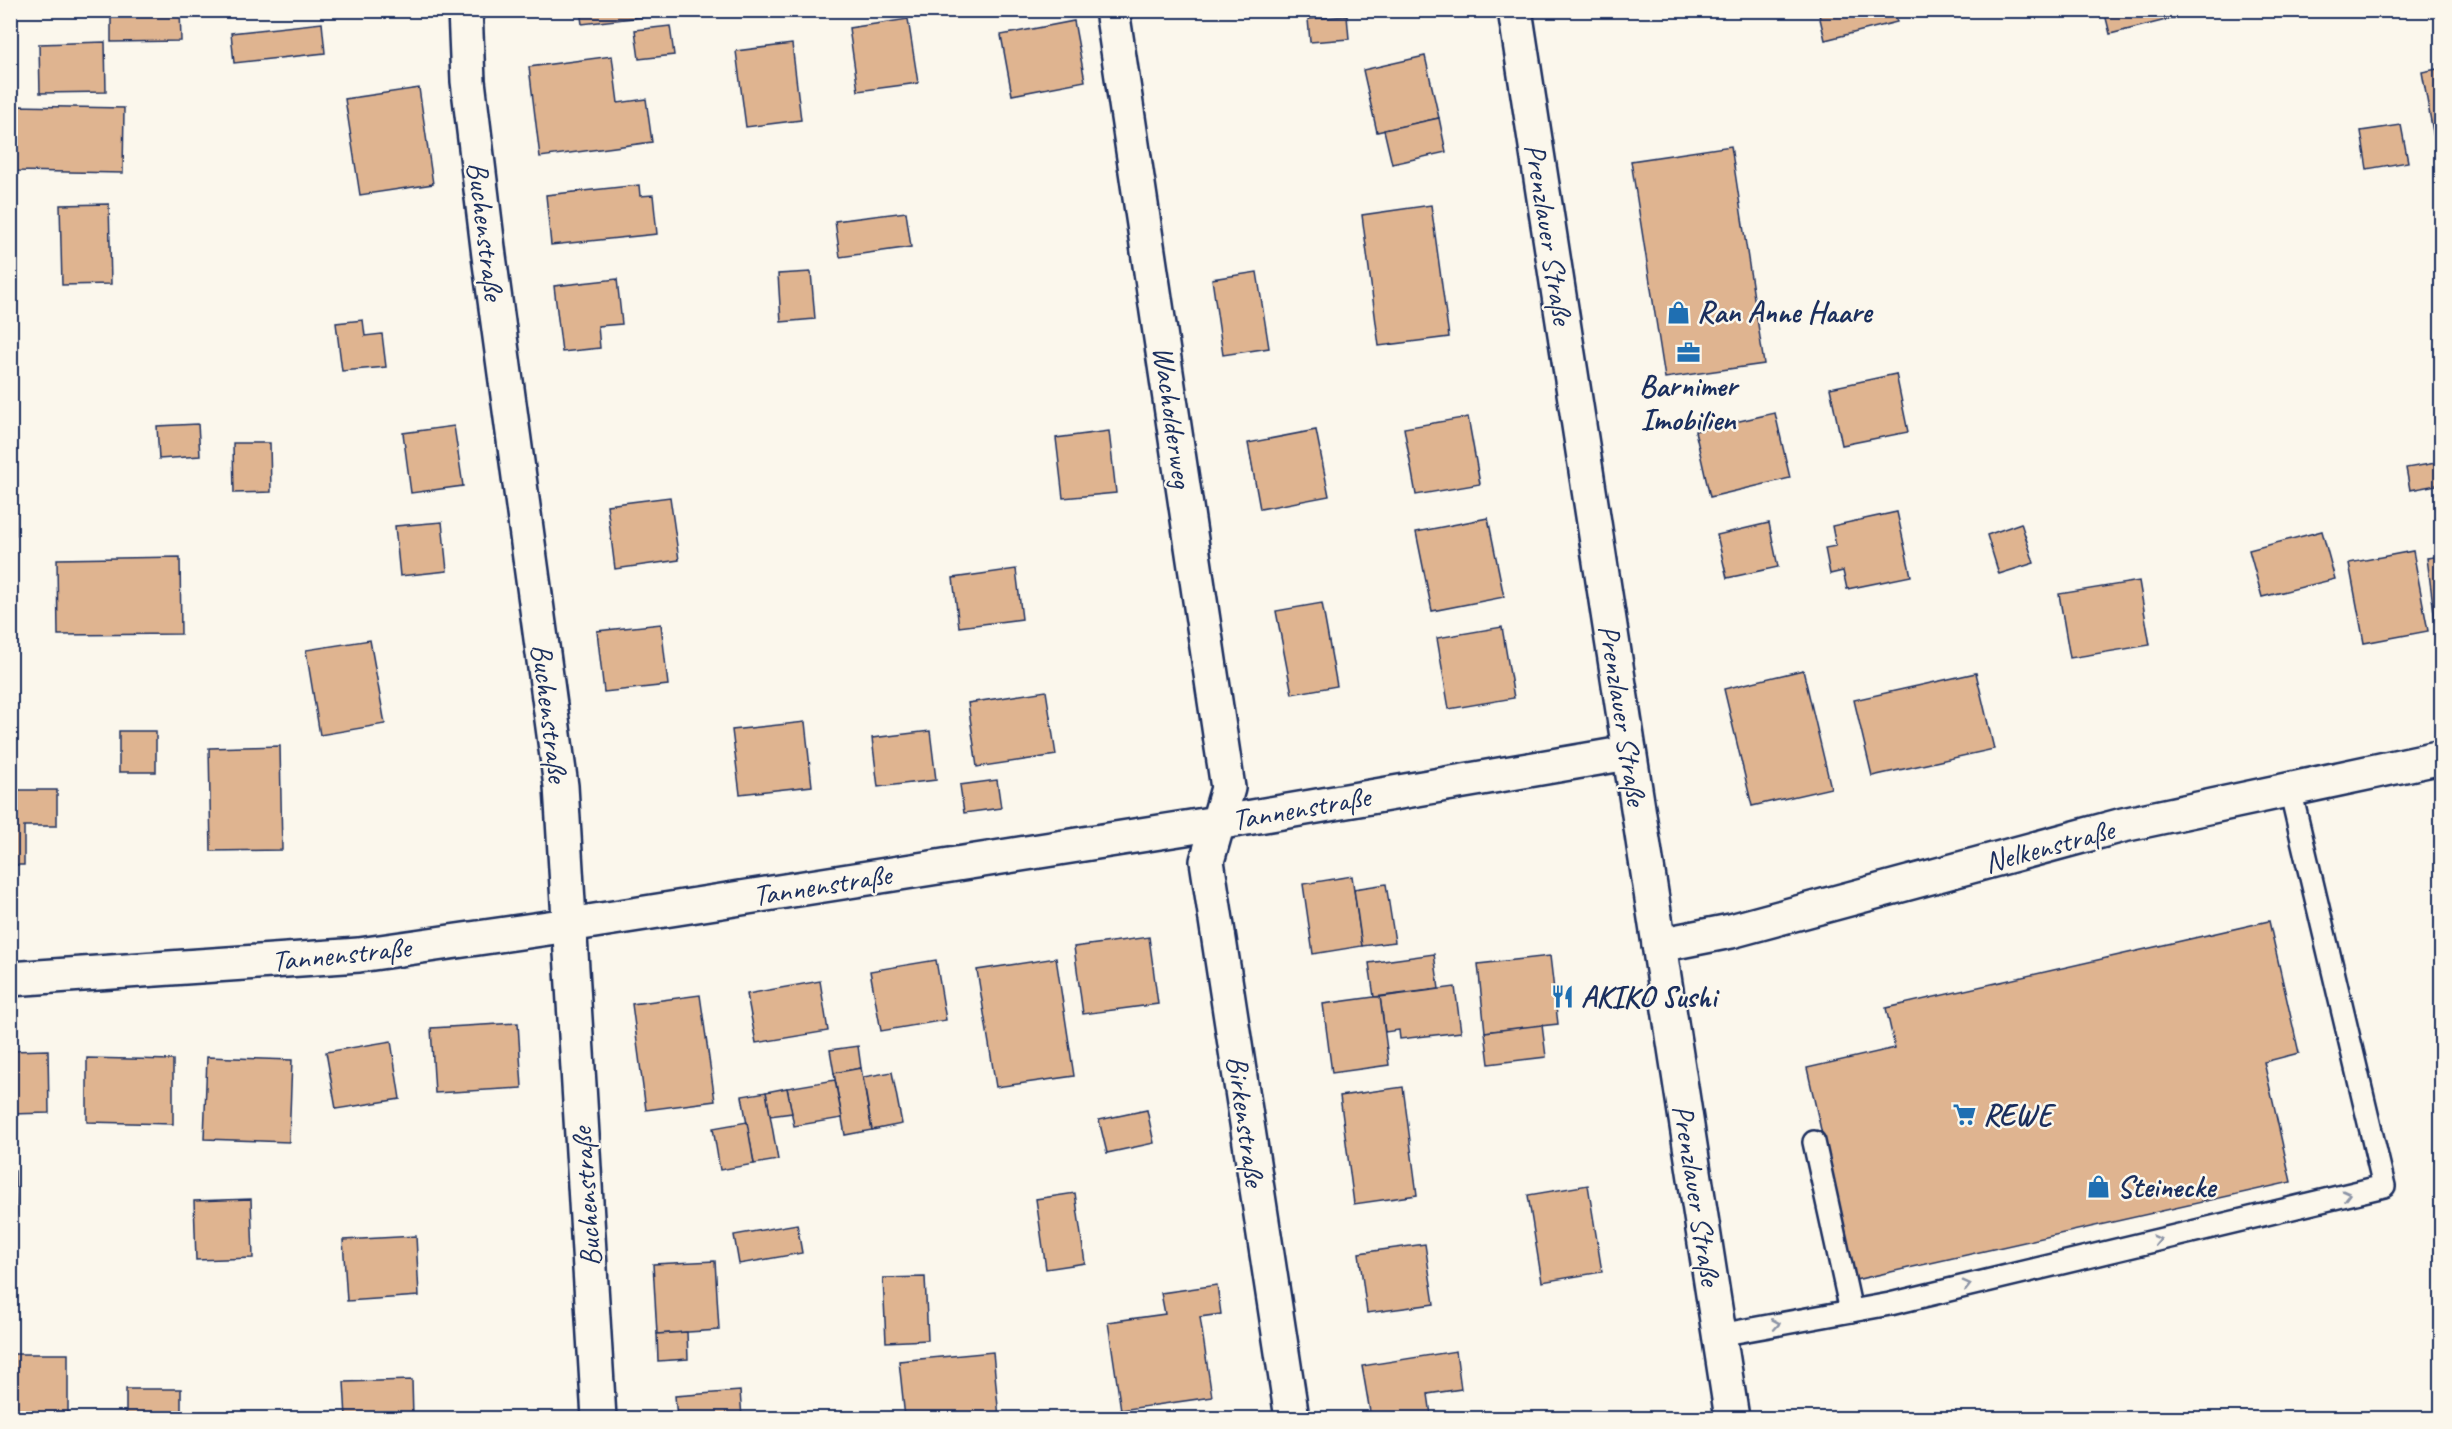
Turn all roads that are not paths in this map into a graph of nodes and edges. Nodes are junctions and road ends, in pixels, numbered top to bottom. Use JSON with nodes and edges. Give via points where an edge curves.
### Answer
{"nodes":[{"id":1,"x":465,"y":10,"type":"edge"},
{"id":2,"x":1112,"y":10,"type":"edge"},
{"id":3,"x":1515,"y":10,"type":"edge"},
{"id":4,"x":1628,"y":753,"type":"junction"},
{"id":5,"x":2442,"y":757,"type":"edge"},
{"id":6,"x":2290,"y":789,"type":"junction"},
{"id":7,"x":1217,"y":823,"type":"junction"},
{"id":8,"x":569,"y":925,"type":"junction"},
{"id":9,"x":1659,"y":945,"type":"junction"},
{"id":10,"x":10,"y":979,"type":"edge"},
{"id":11,"x":1814,"y":1143,"type":"dead end"},
{"id":12,"x":1851,"y":1311,"type":"junction"},
{"id":13,"x":1719,"y":1335,"type":"junction"},
{"id":14,"x":599,"y":1419,"type":"edge"},
{"id":15,"x":1292,"y":1419,"type":"edge"},
{"id":16,"x":1732,"y":1419,"type":"edge"}],
"edges":[{"from":1,"to":8,"type":"street","name":"Buchenstraße","via":[[468,81],[489,256],[561,786]]},
{"from":2,"to":7,"type":"street","name":"Wacholderweg","via":[[1228,788]]},
{"from":3,"to":4,"type":"street","name":"Prenzlauer Straße"},
{"from":4,"to":7,"type":"street","name":"Tannenstraße"},
{"from":4,"to":9,"type":"street","name":"Prenzlauer Straße"},
{"from":5,"to":6,"type":"street","name":"Nelkenstraße"},
{"from":6,"to":9,"type":"street","name":"Nelkenstraße","via":[[2123,825],[1731,931]]},
{"from":12,"to":6,"type":"lane","one_way":true,"via":[[2384,1186]]},
{"from":7,"to":8,"type":"street","name":"Tannenstraße"},
{"from":7,"to":15,"type":"street","name":"Birkenstraße","via":[[1207,861]]},
{"from":8,"to":10,"type":"street","name":"Tannenstraße","via":[[359,955]]},
{"from":8,"to":14,"type":"street","name":"Buchenstraße"},
{"from":9,"to":13,"type":"street","name":"Prenzlauer Straße"},
{"from":11,"to":12,"type":"lane"},
{"from":13,"to":12,"type":"lane","one_way":true},
{"from":13,"to":16,"type":"street","name":"Prenzlauer Straße"}]}
